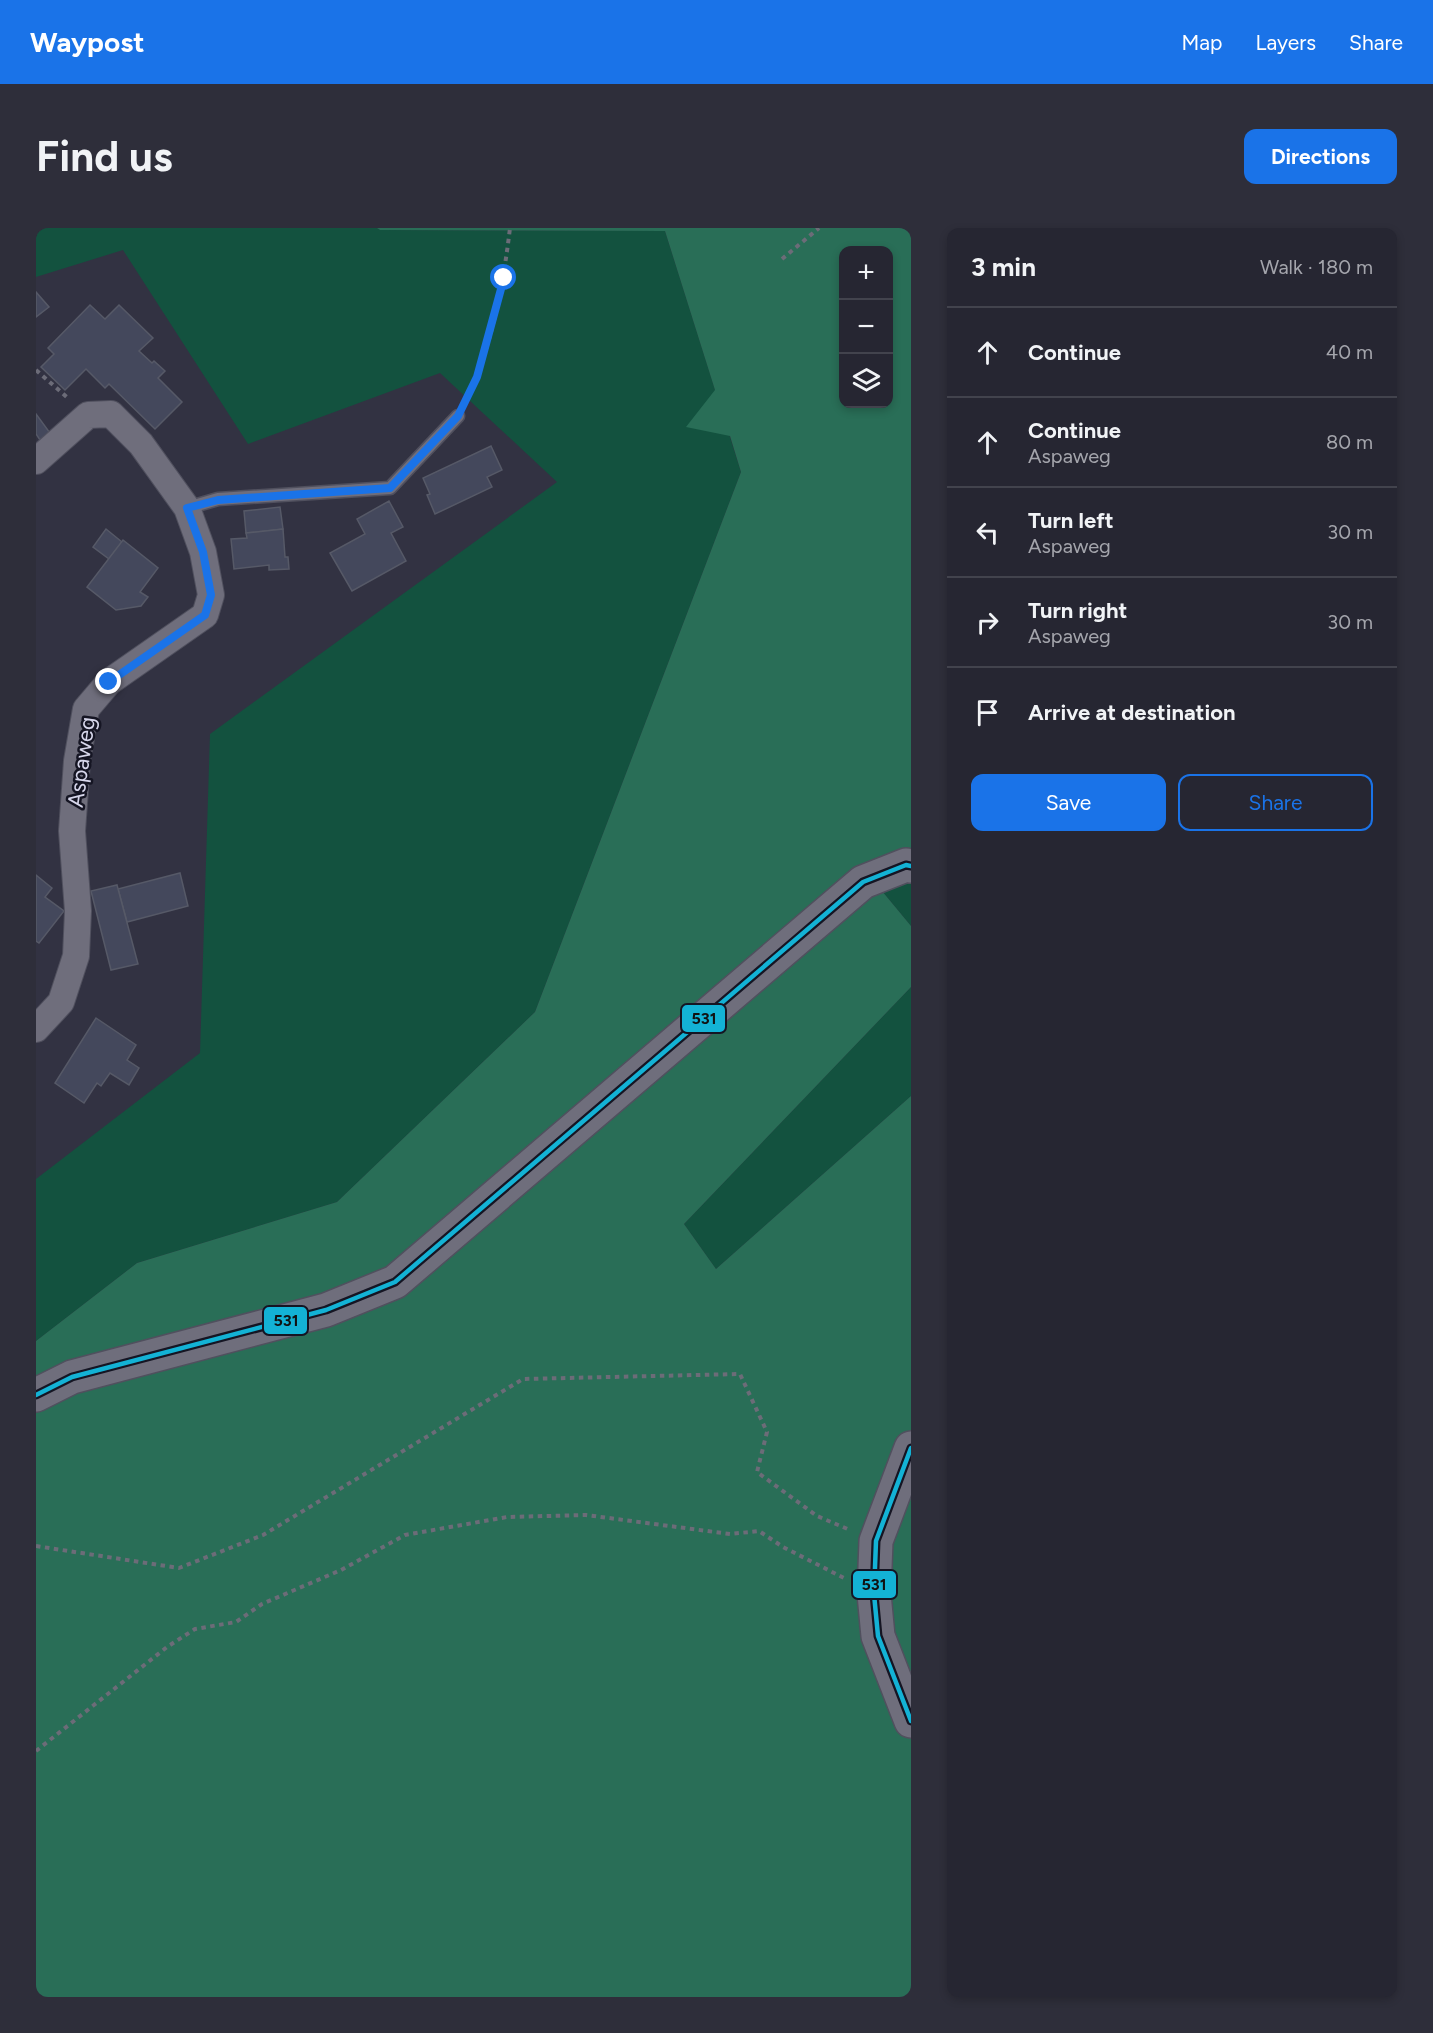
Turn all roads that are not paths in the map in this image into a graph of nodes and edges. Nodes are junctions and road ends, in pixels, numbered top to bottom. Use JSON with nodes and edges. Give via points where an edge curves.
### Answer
{"nodes":[{"id":1,"x":458,"y":416,"type":"road end"},
{"id":2,"x":36,"y":461,"type":"edge"},
{"id":3,"x":187,"y":508,"type":"junction"},
{"id":4,"x":911,"y":866,"type":"edge"},
{"id":5,"x":36,"y":1029,"type":"edge"},
{"id":6,"x":36,"y":1395,"type":"edge"},
{"id":7,"x":911,"y":1448,"type":"edge"},
{"id":8,"x":911,"y":1721,"type":"edge"}],
"edges":[{"from":1,"to":3,"type":"lane","via":[[390,488],[218,500]]},
{"from":2,"to":3,"type":"street","name":"Aspaweg","via":[[88,416],[111,414],[141,444]]},
{"from":3,"to":5,"type":"street","name":"Aspaweg","via":[[203,552],[211,595],[205,615],[109,682],[86,709],[76,761],[72,831],[78,910],[76,956],[61,1002]]},
{"from":4,"to":6,"type":"street","via":[[863,882],[395,1282],[326,1310],[72,1377]]},
{"from":7,"to":8,"type":"street","via":[[876,1541],[874,1594],[878,1636]]}]}
